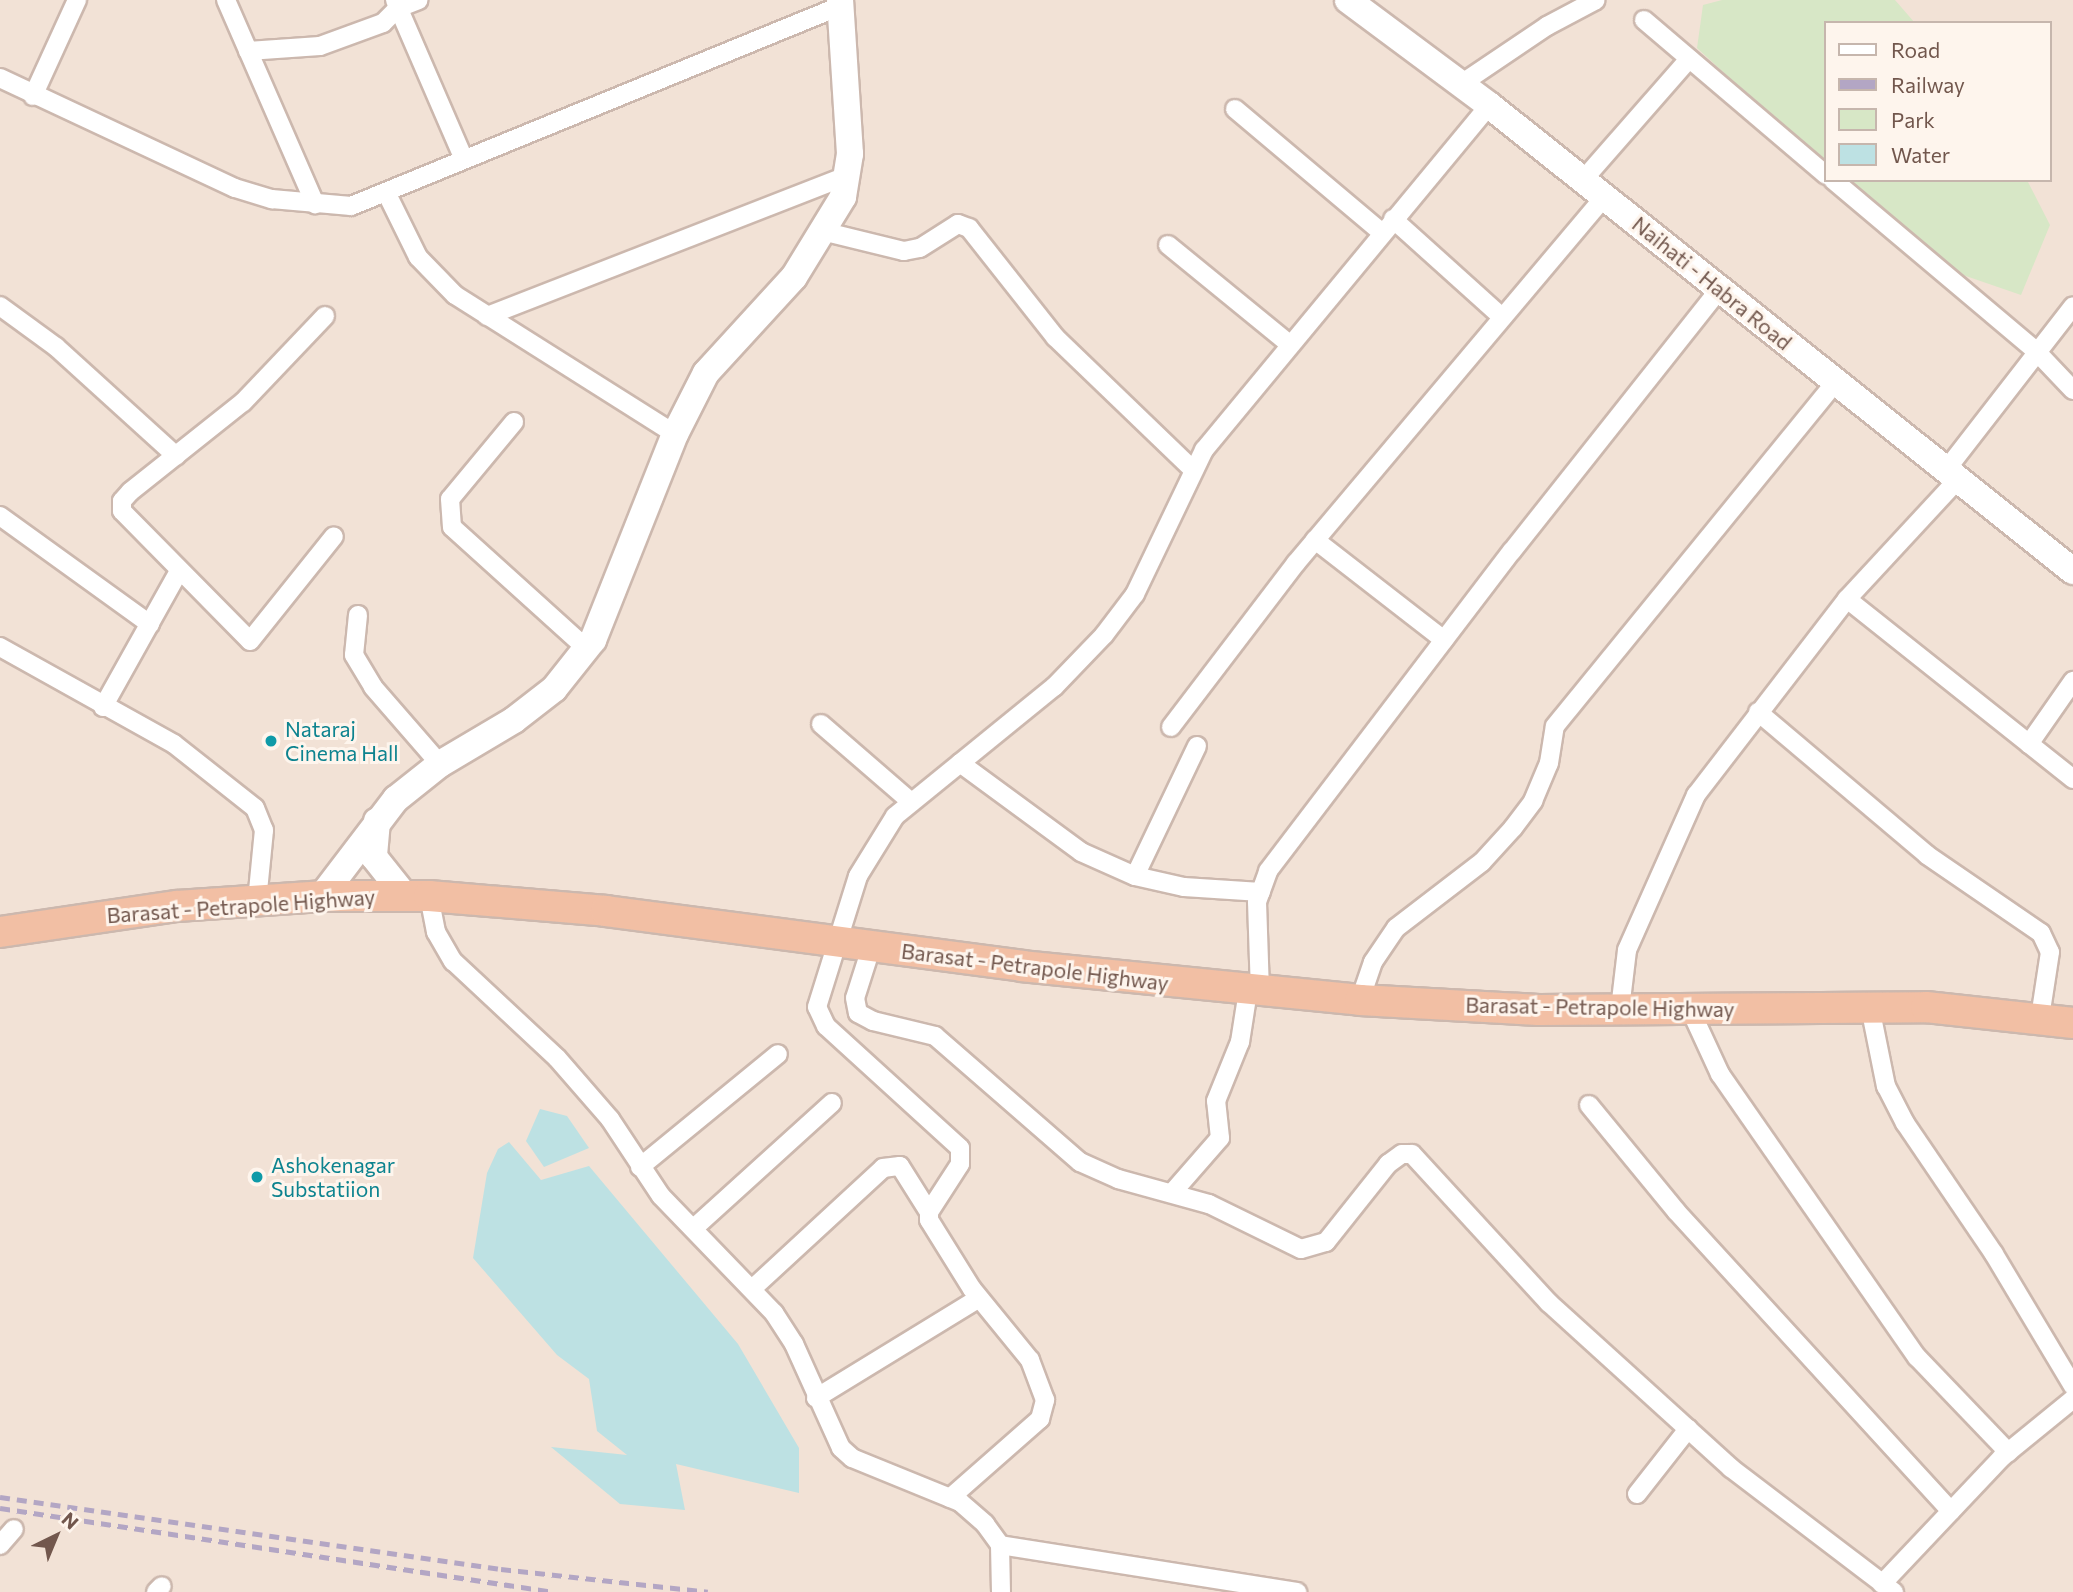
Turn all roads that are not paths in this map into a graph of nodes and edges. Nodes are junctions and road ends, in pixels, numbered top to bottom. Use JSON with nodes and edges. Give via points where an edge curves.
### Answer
{"nodes":[{"id":1,"x":77,"y":0,"type":"edge"},
{"id":2,"x":226,"y":0,"type":"edge"},
{"id":3,"x":419,"y":0,"type":"edge"},
{"id":4,"x":1348,"y":0,"type":"edge"},
{"id":5,"x":1596,"y":0,"type":"edge"},
{"id":6,"x":844,"y":2,"type":"edge"},
{"id":7,"x":397,"y":4,"type":"edge"},
{"id":8,"x":1644,"y":20,"type":"dead end"},
{"id":9,"x":248,"y":51,"type":"junction"},
{"id":10,"x":1689,"y":59,"type":"junction"},
{"id":11,"x":0,"y":78,"type":"edge"},
{"id":12,"x":1461,"y":84,"type":"junction"},
{"id":13,"x":33,"y":96,"type":"junction"},
{"id":14,"x":1489,"y":106,"type":"junction"},
{"id":15,"x":1235,"y":109,"type":"dead end"},
{"id":16,"x":463,"y":157,"type":"junction"},
{"id":17,"x":1825,"y":174,"type":"edge"},
{"id":18,"x":849,"y":175,"type":"junction"},
{"id":19,"x":1583,"y":180,"type":"junction"},
{"id":20,"x":1835,"y":182,"type":"edge"},
{"id":21,"x":387,"y":194,"type":"junction"},
{"id":22,"x":1604,"y":197,"type":"junction"},
{"id":23,"x":315,"y":204,"type":"junction"},
{"id":24,"x":1387,"y":226,"type":"junction"},
{"id":25,"x":825,"y":232,"type":"junction"},
{"id":26,"x":1168,"y":245,"type":"dead end"},
{"id":27,"x":1720,"y":289,"type":"junction"},
{"id":28,"x":0,"y":306,"type":"edge"},
{"id":29,"x":2073,"y":306,"type":"edge"},
{"id":30,"x":325,"y":316,"type":"dead end"},
{"id":31,"x":487,"y":316,"type":"junction"},
{"id":32,"x":1502,"y":317,"type":"junction"},
{"id":33,"x":1288,"y":343,"type":"junction"},
{"id":34,"x":2035,"y":350,"type":"junction"},
{"id":35,"x":1836,"y":382,"type":"junction"},
{"id":36,"x":2073,"y":390,"type":"edge"},
{"id":37,"x":514,"y":422,"type":"dead end"},
{"id":38,"x":675,"y":434,"type":"junction"},
{"id":39,"x":176,"y":456,"type":"junction"},
{"id":40,"x":1193,"y":470,"type":"junction"},
{"id":41,"x":1952,"y":474,"type":"junction"},
{"id":42,"x":0,"y":516,"type":"edge"},
{"id":43,"x":334,"y":536,"type":"dead end"},
{"id":44,"x":1315,"y":540,"type":"junction"},
{"id":45,"x":2073,"y":571,"type":"edge"},
{"id":46,"x":179,"y":572,"type":"junction"},
{"id":47,"x":1847,"y":598,"type":"junction"},
{"id":48,"x":358,"y":615,"type":"dead end"},
{"id":49,"x":150,"y":624,"type":"junction"},
{"id":50,"x":1444,"y":640,"type":"junction"},
{"id":51,"x":0,"y":647,"type":"edge"},
{"id":52,"x":587,"y":649,"type":"junction"},
{"id":53,"x":2073,"y":681,"type":"edge"},
{"id":54,"x":103,"y":707,"type":"junction"},
{"id":55,"x":1758,"y":712,"type":"junction"},
{"id":56,"x":821,"y":724,"type":"dead end"},
{"id":57,"x":1171,"y":727,"type":"dead end"},
{"id":58,"x":2029,"y":744,"type":"junction"},
{"id":59,"x":1197,"y":746,"type":"dead end"},
{"id":60,"x":960,"y":763,"type":"junction"},
{"id":61,"x":440,"y":764,"type":"junction"},
{"id":62,"x":2073,"y":779,"type":"edge"},
{"id":63,"x":911,"y":803,"type":"junction"},
{"id":64,"x":377,"y":819,"type":"junction"},
{"id":65,"x":1135,"y":876,"type":"junction"},
{"id":66,"x":1261,"y":892,"type":"junction"},
{"id":67,"x":322,"y":896,"type":"junction"},
{"id":68,"x":417,"y":896,"type":"junction"},
{"id":69,"x":257,"y":901,"type":"junction"},
{"id":70,"x":0,"y":932,"type":"edge"},
{"id":71,"x":840,"y":943,"type":"junction"},
{"id":72,"x":871,"y":948,"type":"junction"},
{"id":73,"x":1254,"y":991,"type":"junction"},
{"id":74,"x":1360,"y":1000,"type":"junction"},
{"id":75,"x":1870,"y":1007,"type":"junction"},
{"id":76,"x":1620,"y":1009,"type":"junction"},
{"id":77,"x":1690,"y":1009,"type":"junction"},
{"id":78,"x":2040,"y":1017,"type":"junction"},
{"id":79,"x":2073,"y":1023,"type":"edge"},
{"id":80,"x":778,"y":1054,"type":"dead end"},
{"id":81,"x":832,"y":1102,"type":"dead end"},
{"id":82,"x":1589,"y":1105,"type":"dead end"},
{"id":83,"x":640,"y":1167,"type":"junction"},
{"id":84,"x":1172,"y":1193,"type":"junction"},
{"id":85,"x":929,"y":1212,"type":"junction"},
{"id":86,"x":694,"y":1228,"type":"junction"},
{"id":87,"x":751,"y":1289,"type":"junction"},
{"id":88,"x":979,"y":1298,"type":"junction"},
{"id":89,"x":2073,"y":1386,"type":"edge"},
{"id":90,"x":816,"y":1398,"type":"junction"},
{"id":91,"x":2073,"y":1399,"type":"edge"},
{"id":92,"x":1688,"y":1429,"type":"junction"},
{"id":93,"x":2008,"y":1452,"type":"junction"},
{"id":94,"x":1637,"y":1494,"type":"dead end"},
{"id":95,"x":950,"y":1499,"type":"junction"},
{"id":96,"x":1951,"y":1511,"type":"junction"},
{"id":97,"x":14,"y":1529,"type":"dead end"},
{"id":98,"x":0,"y":1545,"type":"edge"},
{"id":99,"x":999,"y":1545,"type":"junction"},
{"id":100,"x":1888,"y":1588,"type":"edge"},
{"id":101,"x":1001,"y":1592,"type":"edge"},
{"id":102,"x":1297,"y":1592,"type":"edge"}],
"edges":[{"from":1,"to":13,"type":"street"},
{"from":2,"to":9,"type":"street"},
{"from":3,"to":7,"type":"street"},
{"from":4,"to":12,"type":"main road","name":"Naihati - Habra Road"},
{"from":5,"to":12,"type":"street","via":[[1547,26]]},
{"from":6,"to":16,"type":"street"},
{"from":6,"to":18,"type":"main road"},
{"from":7,"to":9,"type":"street","via":[[383,23],[320,46]]},
{"from":7,"to":16,"type":"street"},
{"from":8,"to":10,"type":"street"},
{"from":9,"to":23,"type":"street"},
{"from":10,"to":17,"type":"street"},
{"from":10,"to":19,"type":"street"},
{"from":11,"to":13,"type":"street"},
{"from":12,"to":14,"type":"main road","name":"Naihati - Habra Road"},
{"from":13,"to":23,"type":"street","via":[[235,188],[272,199]]},
{"from":14,"to":19,"type":"main road","name":"Naihati - Habra Road"},
{"from":14,"to":24,"type":"street"},
{"from":15,"to":24,"type":"street"},
{"from":16,"to":21,"type":"street"},
{"from":18,"to":25,"type":"main road"},
{"from":18,"to":31,"type":"street"},
{"from":19,"to":22,"type":"main road","name":"Naihati - Habra Road"},
{"from":20,"to":34,"type":"street"},
{"from":21,"to":23,"type":"street","via":[[351,206]]},
{"from":21,"to":31,"type":"street","via":[[418,257],[433,275]]},
{"from":22,"to":27,"type":"main road","name":"Naihati - Habra Road"},
{"from":22,"to":32,"type":"street"},
{"from":24,"to":32,"type":"street"},
{"from":24,"to":33,"type":"street"},
{"from":25,"to":38,"type":"main road","via":[[786,286],[706,373]]},
{"from":25,"to":40,"type":"street","via":[[905,251],[920,248],[958,224],[969,228],[1055,337]]},
{"from":26,"to":33,"type":"street"},
{"from":27,"to":35,"type":"main road","name":"Naihati - Habra Road"},
{"from":27,"to":50,"type":"street"},
{"from":28,"to":39,"type":"street","via":[[56,347]]},
{"from":29,"to":34,"type":"street"},
{"from":30,"to":39,"type":"street","via":[[243,402]]},
{"from":31,"to":38,"type":"street"},
{"from":32,"to":44,"type":"street"},
{"from":33,"to":40,"type":"street"},
{"from":34,"to":36,"type":"street"},
{"from":34,"to":41,"type":"street"},
{"from":35,"to":41,"type":"main road","name":"Naihati - Habra Road"},
{"from":35,"to":74,"type":"street","via":[[1555,726],[1549,763],[1532,801],[1513,828],[1482,862],[1396,928],[1373,961]]},
{"from":37,"to":52,"type":"street","via":[[450,499],[452,527]]},
{"from":38,"to":52,"type":"main road"},
{"from":39,"to":46,"type":"street","via":[[122,501],[122,511]]},
{"from":40,"to":60,"type":"street","via":[[1135,594],[1104,635],[1054,687]]},
{"from":41,"to":45,"type":"main road","name":"Naihati - Habra Road"},
{"from":41,"to":47,"type":"street"},
{"from":42,"to":49,"type":"street"},
{"from":43,"to":46,"type":"street","via":[[250,641]]},
{"from":44,"to":50,"type":"street"},
{"from":44,"to":57,"type":"street"},
{"from":46,"to":49,"type":"street"},
{"from":47,"to":55,"type":"street"},
{"from":47,"to":58,"type":"street"},
{"from":48,"to":61,"type":"street","via":[[354,655],[373,687]]},
{"from":49,"to":54,"type":"street"},
{"from":50,"to":66,"type":"street","via":[[1275,861]]},
{"from":51,"to":54,"type":"street"},
{"from":52,"to":61,"type":"main road","via":[[554,689],[514,720]]},
{"from":53,"to":58,"type":"street"},
{"from":54,"to":69,"type":"street","via":[[174,744],[260,814],[264,830]]},
{"from":55,"to":76,"type":"street","via":[[1696,795],[1627,950]]},
{"from":55,"to":78,"type":"street","via":[[1927,855],[2041,933],[2050,951]]},
{"from":56,"to":63,"type":"street"},
{"from":58,"to":62,"type":"street"},
{"from":59,"to":65,"type":"street"},
{"from":60,"to":63,"type":"street"},
{"from":60,"to":65,"type":"street","via":[[1081,852]]},
{"from":61,"to":64,"type":"main road"},
{"from":63,"to":71,"type":"street","via":[[874,844],[858,876]]},
{"from":64,"to":67,"type":"main road"},
{"from":64,"to":68,"type":"main road","via":[[374,857]]},
{"from":65,"to":66,"type":"street","via":[[1184,887]]},
{"from":66,"to":73,"type":"street"},
{"from":67,"to":68,"type":"highway","name":"Barasat - Petrapole Highway"},
{"from":67,"to":69,"type":"highway","name":"Barasat - Petrapole Highway"},
{"from":68,"to":71,"type":"highway","name":"Barasat - Petrapole Highway","via":[[606,911]]},
{"from":68,"to":83,"type":"street","via":[[453,961],[565,1066],[610,1119]]},
{"from":69,"to":70,"type":"highway","name":"Barasat - Petrapole Highway","via":[[177,906]]},
{"from":71,"to":72,"type":"highway","name":"Barasat - Petrapole Highway"},
{"from":71,"to":85,"type":"street","via":[[817,1007],[826,1026],[960,1148],[960,1164]]},
{"from":72,"to":73,"type":"highway","name":"Barasat - Petrapole Highway"},
{"from":72,"to":84,"type":"street","via":[[855,998],[858,1013],[935,1036],[1080,1162],[1118,1179]]},
{"from":73,"to":74,"type":"highway","name":"Barasat - Petrapole Highway"},
{"from":73,"to":84,"type":"street","via":[[1216,1101],[1220,1138]]},
{"from":74,"to":76,"type":"highway","name":"Barasat - Petrapole Highway"},
{"from":75,"to":77,"type":"highway","name":"Barasat - Petrapole Highway"},
{"from":75,"to":78,"type":"highway","name":"Barasat - Petrapole Highway"},
{"from":75,"to":89,"type":"street","via":[[1885,1086],[1905,1124],[1994,1254]]},
{"from":76,"to":77,"type":"highway","name":"Barasat - Petrapole Highway"},
{"from":77,"to":93,"type":"street","via":[[1720,1074],[1917,1357]]},
{"from":78,"to":79,"type":"highway","name":"Barasat - Petrapole Highway"},
{"from":80,"to":83,"type":"street"},
{"from":81,"to":86,"type":"street"},
{"from":82,"to":96,"type":"street","via":[[1676,1211]]},
{"from":83,"to":86,"type":"street"},
{"from":84,"to":92,"type":"street","via":[[1209,1204],[1301,1249],[1316,1248],[1388,1164],[1402,1154],[1412,1154],[1549,1303]]},
{"from":85,"to":87,"type":"street","via":[[900,1166],[883,1168]]},
{"from":85,"to":88,"type":"street","via":[[932,1228]]},
{"from":86,"to":87,"type":"street"},
{"from":87,"to":90,"type":"street","via":[[794,1344]]},
{"from":88,"to":90,"type":"street"},
{"from":88,"to":95,"type":"street","via":[[1030,1360],[1045,1399],[1040,1419]]},
{"from":90,"to":95,"type":"street","via":[[832,1433],[852,1458]]},
{"from":91,"to":93,"type":"street"},
{"from":92,"to":94,"type":"street"},
{"from":92,"to":100,"type":"street","via":[[1731,1468]]},
{"from":93,"to":96,"type":"street"},
{"from":95,"to":99,"type":"street","via":[[985,1524]]},
{"from":96,"to":100,"type":"street"},
{"from":97,"to":98,"type":"street"},
{"from":99,"to":101,"type":"street"},
{"from":99,"to":102,"type":"street"}]}
